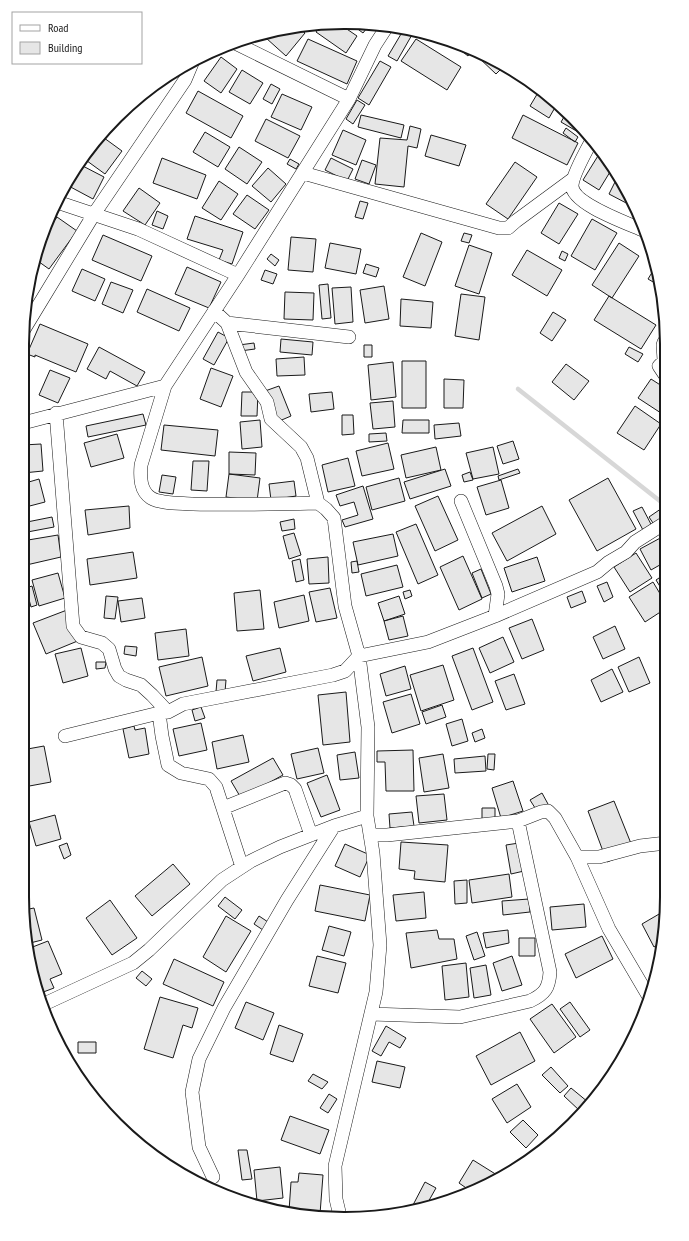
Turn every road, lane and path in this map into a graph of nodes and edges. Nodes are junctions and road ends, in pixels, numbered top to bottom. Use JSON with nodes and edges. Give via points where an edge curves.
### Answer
{"nodes":[{"id":1,"x":384,"y":32,"type":"edge"},
{"id":2,"x":242,"y":46,"type":"edge"},
{"id":3,"x":189,"y":70,"type":"edge"},
{"id":4,"x":349,"y":99,"type":"junction"},
{"id":5,"x":589,"y":145,"type":"edge"},
{"id":6,"x":303,"y":173,"type":"junction"},
{"id":7,"x":573,"y":179,"type":"junction"},
{"id":8,"x":63,"y":204,"type":"edge"},
{"id":9,"x":94,"y":214,"type":"junction"},
{"id":10,"x":637,"y":228,"type":"edge"},
{"id":11,"x":238,"y":275,"type":"junction"},
{"id":12,"x":214,"y":311,"type":"junction"},
{"id":13,"x":31,"y":319,"type":"edge"},
{"id":14,"x":227,"y":323,"type":"junction"},
{"id":15,"x":349,"y":337,"type":"dead end"},
{"id":16,"x":165,"y":386,"type":"junction"},
{"id":17,"x":56,"y":413,"type":"junction"},
{"id":18,"x":29,"y":421,"type":"edge"},
{"id":19,"x":461,"y":501,"type":"dead end"},
{"id":20,"x":318,"y":503,"type":"junction"},
{"id":21,"x":660,"y":526,"type":"edge"},
{"id":22,"x":495,"y":616,"type":"junction"},
{"id":23,"x":359,"y":656,"type":"junction"},
{"id":24,"x":164,"y":712,"type":"junction"},
{"id":25,"x":65,"y":736,"type":"dead end"},
{"id":26,"x":223,"y":808,"type":"junction"},
{"id":27,"x":367,"y":816,"type":"junction"},
{"id":28,"x":518,"y":820,"type":"junction"},
{"id":29,"x":334,"y":826,"type":"junction"},
{"id":30,"x":311,"y":835,"type":"junction"},
{"id":31,"x":370,"y":836,"type":"junction"},
{"id":32,"x":660,"y":844,"type":"edge"},
{"id":33,"x":577,"y":857,"type":"junction"},
{"id":34,"x":242,"y":867,"type":"junction"},
{"id":35,"x":645,"y":991,"type":"edge"},
{"id":36,"x":48,"y":1002,"type":"edge"},
{"id":37,"x":371,"y":1014,"type":"junction"},
{"id":38,"x":213,"y":1177,"type":"dead end"},
{"id":39,"x":339,"y":1212,"type":"edge"}],
"edges":[{"from":1,"to":4,"type":"street"},
{"from":2,"to":4,"type":"street"},
{"from":3,"to":9,"type":"street","via":[[185,80]]},
{"from":4,"to":6,"type":"street"},
{"from":5,"to":7,"type":"street"},
{"from":6,"to":7,"type":"street","via":[[499,228],[508,228]]},
{"from":6,"to":11,"type":"street"},
{"from":7,"to":10,"type":"street","via":[[574,194],[580,200]]},
{"from":8,"to":9,"type":"street"},
{"from":9,"to":11,"type":"street","via":[[138,229]]},
{"from":9,"to":13,"type":"street"},
{"from":11,"to":12,"type":"street"},
{"from":12,"to":14,"type":"street"},
{"from":12,"to":16,"type":"street"},
{"from":14,"to":15,"type":"street"},
{"from":14,"to":20,"type":"street","via":[[246,372],[267,402],[271,419],[301,447],[307,458]]},
{"from":16,"to":17,"type":"street"},
{"from":16,"to":20,"type":"street","via":[[141,465],[140,479],[151,498],[170,503],[236,506]]},
{"from":17,"to":18,"type":"street"},
{"from":17,"to":24,"type":"street","via":[[73,626],[81,638],[102,643],[109,649],[119,676],[140,685],[152,695]]},
{"from":19,"to":22,"type":"street","via":[[496,586],[498,594]]},
{"from":20,"to":23,"type":"street","via":[[334,518],[345,606]]},
{"from":21,"to":22,"type":"street","via":[[597,572]]},
{"from":22,"to":23,"type":"street","via":[[428,642]]},
{"from":23,"to":24,"type":"street","via":[[345,671],[333,675],[182,704]]},
{"from":23,"to":27,"type":"street","via":[[368,727]]},
{"from":24,"to":25,"type":"street"},
{"from":24,"to":26,"type":"street","via":[[162,736],[168,764],[181,773],[209,779],[216,787]]},
{"from":26,"to":30,"type":"street","via":[[285,783],[295,789]]},
{"from":26,"to":34,"type":"street"},
{"from":27,"to":29,"type":"street"},
{"from":27,"to":31,"type":"street"},
{"from":28,"to":31,"type":"street"},
{"from":28,"to":33,"type":"street","via":[[548,811],[555,818]]},
{"from":28,"to":37,"type":"street","via":[[550,972],[549,984],[541,996],[530,1001],[460,1017]]},
{"from":29,"to":30,"type":"street"},
{"from":29,"to":38,"type":"street","via":[[228,1001],[199,1059],[192,1092],[199,1147]]},
{"from":30,"to":34,"type":"street","via":[[280,846]]},
{"from":31,"to":37,"type":"street","via":[[380,945],[376,992]]},
{"from":32,"to":33,"type":"street","via":[[640,846],[599,857]]},
{"from":33,"to":35,"type":"street","via":[[609,929]]},
{"from":34,"to":36,"type":"street","via":[[222,880],[133,963]]},
{"from":37,"to":39,"type":"street","via":[[335,1166]]}]}
